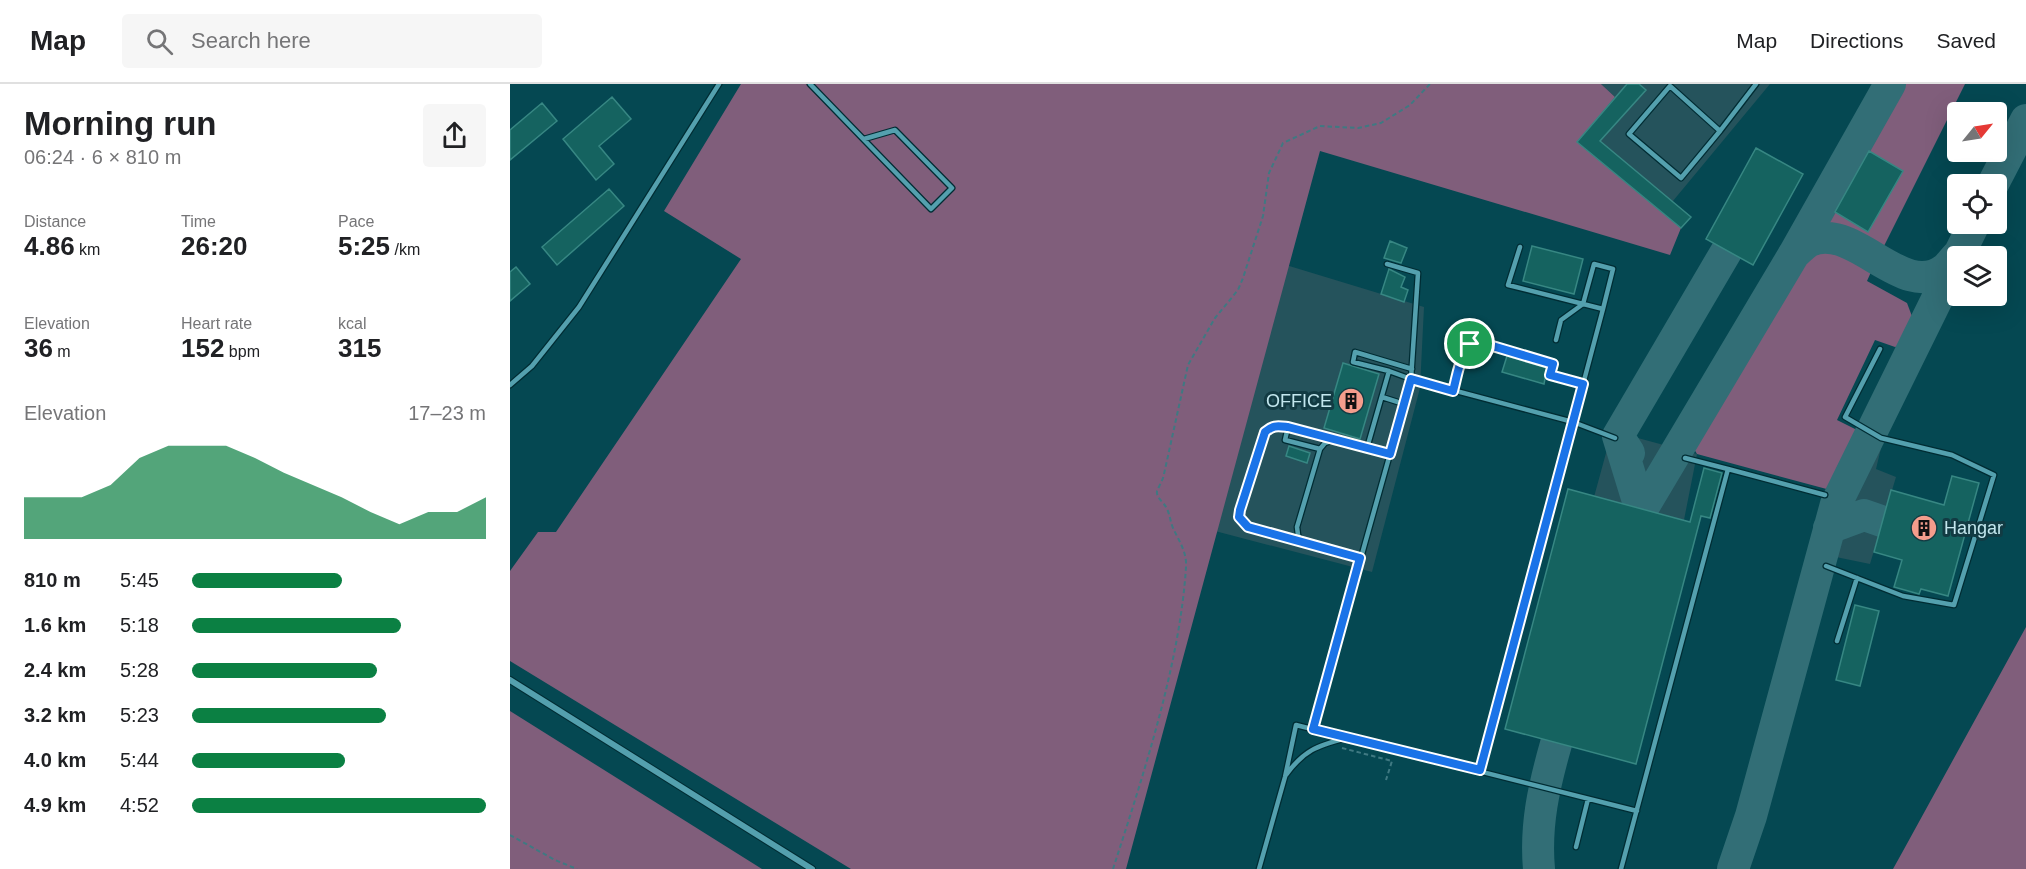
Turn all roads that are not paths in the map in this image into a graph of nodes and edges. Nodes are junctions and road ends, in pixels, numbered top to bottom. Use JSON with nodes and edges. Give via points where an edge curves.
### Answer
{"nodes":[{"id":1,"x":720,"y":84,"type":"edge"},
{"id":2,"x":810,"y":84,"type":"edge"},
{"id":3,"x":1756,"y":84,"type":"edge"},
{"id":4,"x":1720,"y":131,"type":"junction"},
{"id":5,"x":864,"y":140,"type":"junction"},
{"id":6,"x":1520,"y":248,"type":"dead end"},
{"id":7,"x":1387,"y":264,"type":"dead end"},
{"id":8,"x":1583,"y":304,"type":"junction"},
{"id":9,"x":1603,"y":309,"type":"junction"},
{"id":10,"x":1556,"y":340,"type":"dead end"},
{"id":11,"x":1880,"y":349,"type":"dead end"},
{"id":12,"x":1412,"y":369,"type":"junction"},
{"id":13,"x":1389,"y":372,"type":"junction"},
{"id":14,"x":1411,"y":379,"type":"junction"},
{"id":15,"x":1583,"y":384,"type":"junction"},
{"id":16,"x":510,"y":386,"type":"edge"},
{"id":17,"x":1453,"y":391,"type":"junction"},
{"id":18,"x":1382,"y":397,"type":"junction"},
{"id":19,"x":1404,"y":404,"type":"junction"},
{"id":20,"x":1573,"y":422,"type":"junction"},
{"id":21,"x":1288,"y":427,"type":"junction"},
{"id":22,"x":1615,"y":438,"type":"dead end"},
{"id":23,"x":1335,"y":440,"type":"junction"},
{"id":24,"x":1367,"y":448,"type":"junction"},
{"id":25,"x":1320,"y":449,"type":"junction"},
{"id":26,"x":1390,"y":454,"type":"junction"},
{"id":27,"x":1685,"y":458,"type":"dead end"},
{"id":28,"x":1728,"y":469,"type":"junction"},
{"id":29,"x":1825,"y":495,"type":"dead end"},
{"id":30,"x":1303,"y":544,"type":"junction"},
{"id":31,"x":1360,"y":558,"type":"junction"},
{"id":32,"x":1826,"y":566,"type":"dead end"},
{"id":33,"x":1857,"y":578,"type":"junction"},
{"id":34,"x":1837,"y":641,"type":"dead end"},
{"id":35,"x":510,"y":680,"type":"edge"},
{"id":36,"x":1313,"y":729,"type":"junction"},
{"id":37,"x":1347,"y":738,"type":"junction"},
{"id":38,"x":1480,"y":770,"type":"junction"},
{"id":39,"x":1285,"y":777,"type":"junction"},
{"id":40,"x":1588,"y":799,"type":"junction"},
{"id":41,"x":1637,"y":811,"type":"junction"},
{"id":42,"x":1576,"y":847,"type":"dead end"},
{"id":43,"x":812,"y":869,"type":"edge"},
{"id":44,"x":1258,"y":869,"type":"edge"},
{"id":45,"x":1621,"y":869,"type":"edge"}],
"edges":[{"from":1,"to":16,"type":"lane","via":[[579,307],[532,366]]},
{"from":2,"to":5,"type":"lane"},
{"from":3,"to":4,"type":"lane"},
{"from":4,"to":4,"type":"lane","via":[[1681,178],[1629,134],[1670,86]]},
{"from":5,"to":5,"type":"lane","via":[[895,130],[952,188],[932,208]]},
{"from":6,"to":8,"type":"lane","via":[[1508,285]]},
{"from":7,"to":12,"type":"lane","via":[[1418,273]]},
{"from":8,"to":9,"type":"lane"},
{"from":8,"to":9,"type":"lane","via":[[1594,264],[1613,269]]},
{"from":8,"to":10,"type":"lane","via":[[1561,320]]},
{"from":9,"to":15,"type":"lane"},
{"from":11,"to":33,"type":"lane","via":[[1845,417],[1881,438],[1952,455],[1994,475],[1954,605],[1903,596]]},
{"from":12,"to":13,"type":"lane","via":[[1355,352],[1353,362]]},
{"from":12,"to":14,"type":"lane"},
{"from":13,"to":14,"type":"lane"},
{"from":13,"to":18,"type":"lane"},
{"from":14,"to":17,"type":"lane"},
{"from":14,"to":19,"type":"lane"},
{"from":15,"to":17,"type":"lane","via":[[1550,375],[1553,364],[1479,342],[1465,350]]},
{"from":15,"to":20,"type":"lane"},
{"from":17,"to":20,"type":"lane"},
{"from":18,"to":19,"type":"lane"},
{"from":18,"to":24,"type":"lane"},
{"from":19,"to":26,"type":"lane"},
{"from":20,"to":22,"type":"lane"},
{"from":20,"to":38,"type":"lane"},
{"from":21,"to":23,"type":"lane"},
{"from":21,"to":25,"type":"lane","via":[[1285,440]]},
{"from":21,"to":30,"type":"lane","via":[[1275,425],[1265,432],[1239,517],[1248,527]]},
{"from":23,"to":24,"type":"lane"},
{"from":23,"to":25,"type":"lane"},
{"from":24,"to":26,"type":"lane"},
{"from":25,"to":30,"type":"lane","via":[[1297,527]]},
{"from":26,"to":31,"type":"lane"},
{"from":27,"to":28,"type":"lane"},
{"from":28,"to":29,"type":"lane"},
{"from":28,"to":41,"type":"lane"},
{"from":30,"to":31,"type":"lane"},
{"from":31,"to":36,"type":"lane"},
{"from":32,"to":33,"type":"lane"},
{"from":33,"to":34,"type":"lane"},
{"from":35,"to":43,"type":"street"},
{"from":36,"to":37,"type":"lane"},
{"from":36,"to":39,"type":"lane","via":[[1296,725]]},
{"from":37,"to":38,"type":"lane"},
{"from":37,"to":39,"type":"lane","via":[[1318,746],[1299,757]]},
{"from":38,"to":40,"type":"lane"},
{"from":39,"to":44,"type":"lane"},
{"from":40,"to":41,"type":"lane"},
{"from":40,"to":42,"type":"lane"},
{"from":41,"to":45,"type":"lane"}]}
